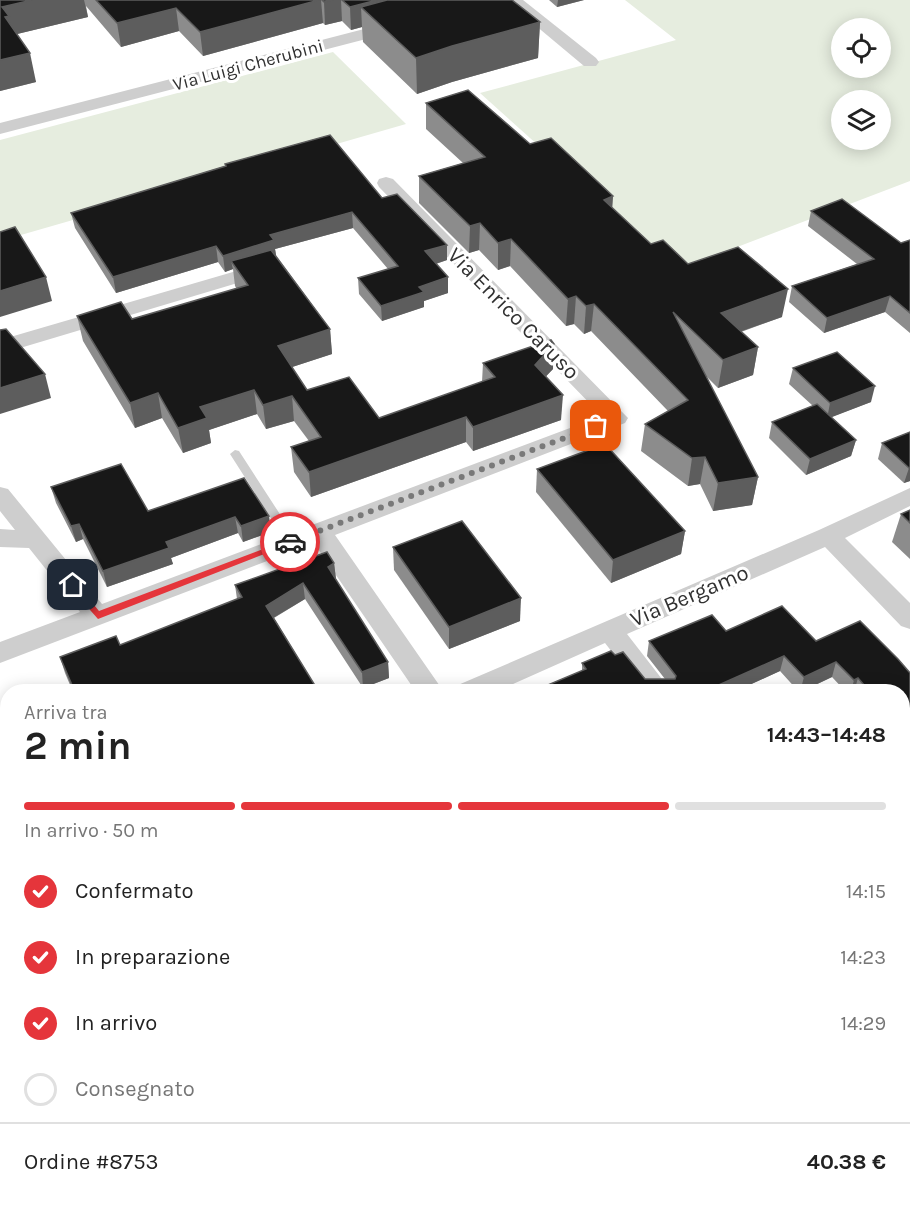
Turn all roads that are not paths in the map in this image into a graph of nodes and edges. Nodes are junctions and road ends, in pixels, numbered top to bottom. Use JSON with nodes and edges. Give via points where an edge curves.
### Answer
{"nodes":[{"id":1,"x":513,"y":0,"type":"edge"},
{"id":2,"x":406,"y":23,"type":"edge"},
{"id":3,"x":590,"y":62,"type":"dead end"},
{"id":4,"x":0,"y":129,"type":"edge"},
{"id":5,"x":386,"y":183,"type":"dead end"},
{"id":6,"x":273,"y":266,"type":"edge"},
{"id":7,"x":0,"y":347,"type":"edge"},
{"id":8,"x":235,"y":454,"type":"dead end"},
{"id":9,"x":0,"y":495,"type":"edge"},
{"id":10,"x":910,"y":496,"type":"edge"},
{"id":11,"x":319,"y":531,"type":"junction"},
{"id":12,"x":828,"y":536,"type":"junction"},
{"id":13,"x":0,"y":538,"type":"edge"},
{"id":14,"x":36,"y":540,"type":"junction"},
{"id":15,"x":292,"y":542,"type":"junction"},
{"id":16,"x":98,"y":615,"type":"junction"},
{"id":17,"x":910,"y":619,"type":"edge"},
{"id":18,"x":609,"y":630,"type":"junction"},
{"id":19,"x":0,"y":653,"type":"edge"},
{"id":20,"x":425,"y":684,"type":"edge"},
{"id":21,"x":485,"y":684,"type":"edge"},
{"id":22,"x":653,"y":684,"type":"edge"}],
"edges":[{"from":1,"to":3,"type":"street"},
{"from":2,"to":4,"type":"street","name":"Via Luigi Cherubini"},
{"from":5,"to":11,"type":"street","name":"Via Enrico Caruso","via":[[617,418]]},
{"from":6,"to":7,"type":"street"},
{"from":8,"to":15,"type":"lane"},
{"from":9,"to":14,"type":"street"},
{"from":10,"to":12,"type":"street","name":"Via Bergamo"},
{"from":11,"to":15,"type":"street"},
{"from":11,"to":20,"type":"street"},
{"from":12,"to":17,"type":"street"},
{"from":12,"to":18,"type":"street","name":"Via Bergamo"},
{"from":13,"to":14,"type":"street"},
{"from":14,"to":16,"type":"street"},
{"from":15,"to":16,"type":"street"},
{"from":16,"to":19,"type":"street"},
{"from":18,"to":21,"type":"street","name":"Via Bergamo"},
{"from":18,"to":22,"type":"street"}]}
